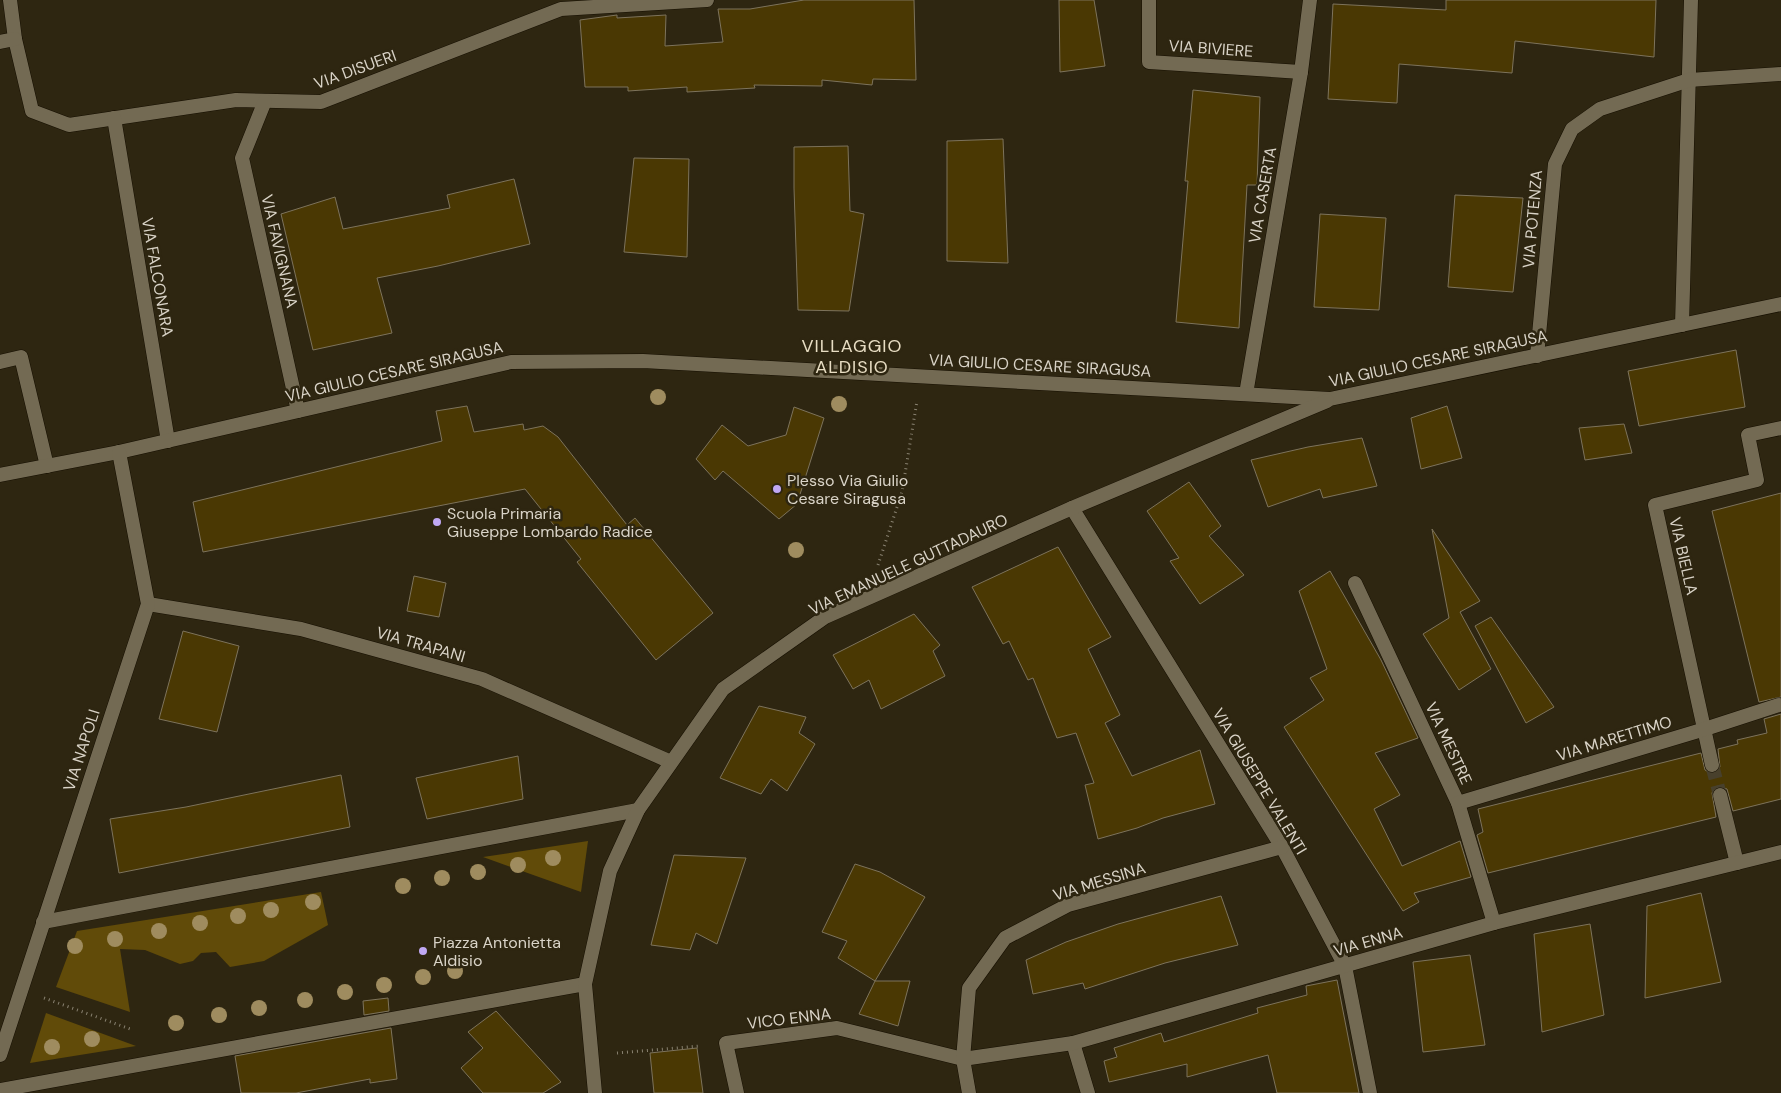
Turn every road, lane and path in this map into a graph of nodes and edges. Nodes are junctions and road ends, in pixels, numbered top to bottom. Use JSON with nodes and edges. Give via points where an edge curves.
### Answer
{"nodes":[{"id":1,"x":10,"y":0,"type":"edge"},
{"id":2,"x":707,"y":0,"type":"edge"},
{"id":3,"x":1148,"y":0,"type":"edge"},
{"id":4,"x":1310,"y":0,"type":"edge"},
{"id":5,"x":1691,"y":0,"type":"edge"},
{"id":6,"x":560,"y":5,"type":"edge"},
{"id":7,"x":15,"y":39,"type":"junction"},
{"id":8,"x":0,"y":42,"type":"edge"},
{"id":9,"x":1301,"y":72,"type":"junction"},
{"id":10,"x":1781,"y":74,"type":"edge"},
{"id":11,"x":1689,"y":80,"type":"junction"},
{"id":12,"x":265,"y":101,"type":"junction"},
{"id":13,"x":114,"y":118,"type":"junction"},
{"id":14,"x":1781,"y":304,"type":"edge"},
{"id":15,"x":1682,"y":325,"type":"junction"},
{"id":16,"x":1537,"y":356,"type":"junction"},
{"id":17,"x":0,"y":362,"type":"edge"},
{"id":18,"x":917,"y":376,"type":"junction"},
{"id":19,"x":1246,"y":394,"type":"junction"},
{"id":20,"x":1330,"y":399,"type":"junction"},
{"id":21,"x":298,"y":411,"type":"junction"},
{"id":22,"x":1781,"y":428,"type":"edge"},
{"id":23,"x":168,"y":441,"type":"junction"},
{"id":24,"x":119,"y":452,"type":"junction"},
{"id":25,"x":47,"y":466,"type":"junction"},
{"id":26,"x":0,"y":475,"type":"edge"},
{"id":27,"x":1072,"y":508,"type":"junction"},
{"id":28,"x":1355,"y":584,"type":"dead end"},
{"id":29,"x":867,"y":598,"type":"junction"},
{"id":30,"x":148,"y":604,"type":"junction"},
{"id":31,"x":1779,"y":705,"type":"dead end"},
{"id":32,"x":1705,"y":729,"type":"junction"},
{"id":33,"x":671,"y":762,"type":"junction"},
{"id":34,"x":1712,"y":765,"type":"tunnel mouth"},
{"id":35,"x":1720,"y":794,"type":"tunnel mouth"},
{"id":36,"x":1458,"y":802,"type":"junction"},
{"id":37,"x":638,"y":810,"type":"junction"},
{"id":38,"x":1282,"y":847,"type":"junction"},
{"id":39,"x":1781,"y":852,"type":"edge"},
{"id":40,"x":1737,"y":863,"type":"junction"},
{"id":41,"x":43,"y":922,"type":"junction"},
{"id":42,"x":1494,"y":923,"type":"junction"},
{"id":43,"x":1344,"y":966,"type":"junction"},
{"id":44,"x":585,"y":984,"type":"junction"},
{"id":45,"x":21,"y":991,"type":"junction"},
{"id":46,"x":133,"y":1030,"type":"dead end"},
{"id":47,"x":726,"y":1043,"type":"junction"},
{"id":48,"x":1073,"y":1043,"type":"junction"},
{"id":49,"x":0,"y":1055,"type":"edge"},
{"id":50,"x":592,"y":1055,"type":"junction"},
{"id":51,"x":963,"y":1059,"type":"junction"},
{"id":52,"x":0,"y":1090,"type":"edge"},
{"id":53,"x":595,"y":1093,"type":"edge"},
{"id":54,"x":737,"y":1093,"type":"edge"},
{"id":55,"x":969,"y":1093,"type":"edge"},
{"id":56,"x":1088,"y":1093,"type":"edge"},
{"id":57,"x":1370,"y":1093,"type":"edge"}],
"edges":[{"from":1,"to":7,"type":"street","name":"VIA DISUERI"},
{"from":2,"to":6,"type":"street","name":"VIA DISUERI"},
{"from":3,"to":9,"type":"street","name":"VIA BIVIERE","via":[[1149,62]]},
{"from":4,"to":9,"type":"street","name":"VIA CASERTA"},
{"from":5,"to":11,"type":"street"},
{"from":6,"to":12,"type":"street","name":"VIA DISUERI","via":[[321,102]]},
{"from":7,"to":8,"type":"street"},
{"from":7,"to":13,"type":"street","name":"VIA DISUERI","via":[[32,111],[69,125]]},
{"from":9,"to":19,"type":"street","name":"VIA CASERTA"},
{"from":10,"to":11,"type":"street","name":"VIA POTENZA"},
{"from":11,"to":15,"type":"street"},
{"from":11,"to":16,"type":"street","name":"VIA POTENZA","via":[[1600,109],[1572,129],[1555,164]]},
{"from":12,"to":13,"type":"street","name":"VIA DISUERI","via":[[236,100]]},
{"from":12,"to":21,"type":"street","name":"VIA FAVIGNANA","via":[[242,158]]},
{"from":13,"to":23,"type":"street","name":"VIA FALCONARA"},
{"from":14,"to":15,"type":"street","name":"VIA GIULIO CESARE SIRAGUSA"},
{"from":15,"to":16,"type":"street","name":"VIA GIULIO CESARE SIRAGUSA"},
{"from":16,"to":20,"type":"street","name":"VIA GIULIO CESARE SIRAGUSA"},
{"from":17,"to":25,"type":"street","via":[[22,357]]},
{"from":18,"to":19,"type":"street","name":"VIA GIULIO CESARE SIRAGUSA"},
{"from":18,"to":21,"type":"street","name":"VIA GIULIO CESARE SIRAGUSA","via":[[643,361],[511,362]]},
{"from":18,"to":29,"type":"path","via":[[917,402],[902,492]]},
{"from":19,"to":20,"type":"street","name":"VIA GIULIO CESARE SIRAGUSA"},
{"from":20,"to":27,"type":"street","name":"VIA EMANUELE GUTTADAURO"},
{"from":21,"to":23,"type":"street","name":"VIA GIULIO CESARE SIRAGUSA"},
{"from":22,"to":32,"type":"street","name":"VIA BIELLA","via":[[1748,435],[1757,480],[1655,505]]},
{"from":23,"to":24,"type":"street","name":"VIA GIULIO CESARE SIRAGUSA"},
{"from":24,"to":25,"type":"street","name":"VIA GIULIO CESARE SIRAGUSA"},
{"from":24,"to":30,"type":"street","name":"VIA NAPOLI"},
{"from":25,"to":26,"type":"street","name":"VIA GIULIO CESARE SIRAGUSA"},
{"from":27,"to":29,"type":"street","name":"VIA EMANUELE GUTTADAURO"},
{"from":27,"to":38,"type":"street","name":"VIA GIUSEPPE VALENTI"},
{"from":28,"to":36,"type":"street","name":"VIA MESTRE"},
{"from":29,"to":33,"type":"street","name":"VIA EMANUELE GUTTADAURO","via":[[825,617],[723,689]]},
{"from":30,"to":33,"type":"street","name":"VIA TRAPANI","via":[[301,629],[482,680]]},
{"from":30,"to":41,"type":"street","name":"VIA NAPOLI"},
{"from":31,"to":32,"type":"street","name":"VIA MARETTIMO"},
{"from":32,"to":34,"type":"street","name":"VIA BIELLA"},
{"from":32,"to":36,"type":"street","name":"VIA MARETTIMO"},
{"from":33,"to":37,"type":"street","name":"VIA EMANUELE GUTTADAURO"},
{"from":35,"to":40,"type":"street"},
{"from":36,"to":42,"type":"street","name":"VIA MESTRE"},
{"from":37,"to":41,"type":"street"},
{"from":37,"to":44,"type":"street","name":"VIA EMANUELE GUTTADAURO","via":[[610,871]]},
{"from":38,"to":43,"type":"street","name":"VIA GIUSEPPE VALENTI"},
{"from":38,"to":51,"type":"street","name":"VIA MESSINA","via":[[1068,905],[1005,938],[969,988]]},
{"from":39,"to":40,"type":"street","name":"VIA ENNA"},
{"from":40,"to":42,"type":"street","name":"VIA ENNA"},
{"from":41,"to":45,"type":"street","name":"VIA NAPOLI"},
{"from":42,"to":43,"type":"street","name":"VIA ENNA"},
{"from":43,"to":48,"type":"street","name":"VIA ENNA"},
{"from":43,"to":57,"type":"street","name":"VIA GIUSEPPE VALENTI"},
{"from":44,"to":50,"type":"street","name":"VIA EMANUELE GUTTADAURO"},
{"from":44,"to":52,"type":"street"},
{"from":45,"to":46,"type":"path"},
{"from":45,"to":49,"type":"street","name":"VIA NAPOLI"},
{"from":47,"to":50,"type":"path"},
{"from":47,"to":51,"type":"street","name":"VICO ENNA","via":[[837,1028]]},
{"from":47,"to":54,"type":"street"},
{"from":48,"to":51,"type":"street","name":"VIA ENNA"},
{"from":48,"to":56,"type":"street"},
{"from":50,"to":53,"type":"street","name":"VIA EMANUELE GUTTADAURO"},
{"from":51,"to":55,"type":"street","name":"VIA MESSINA"}]}
